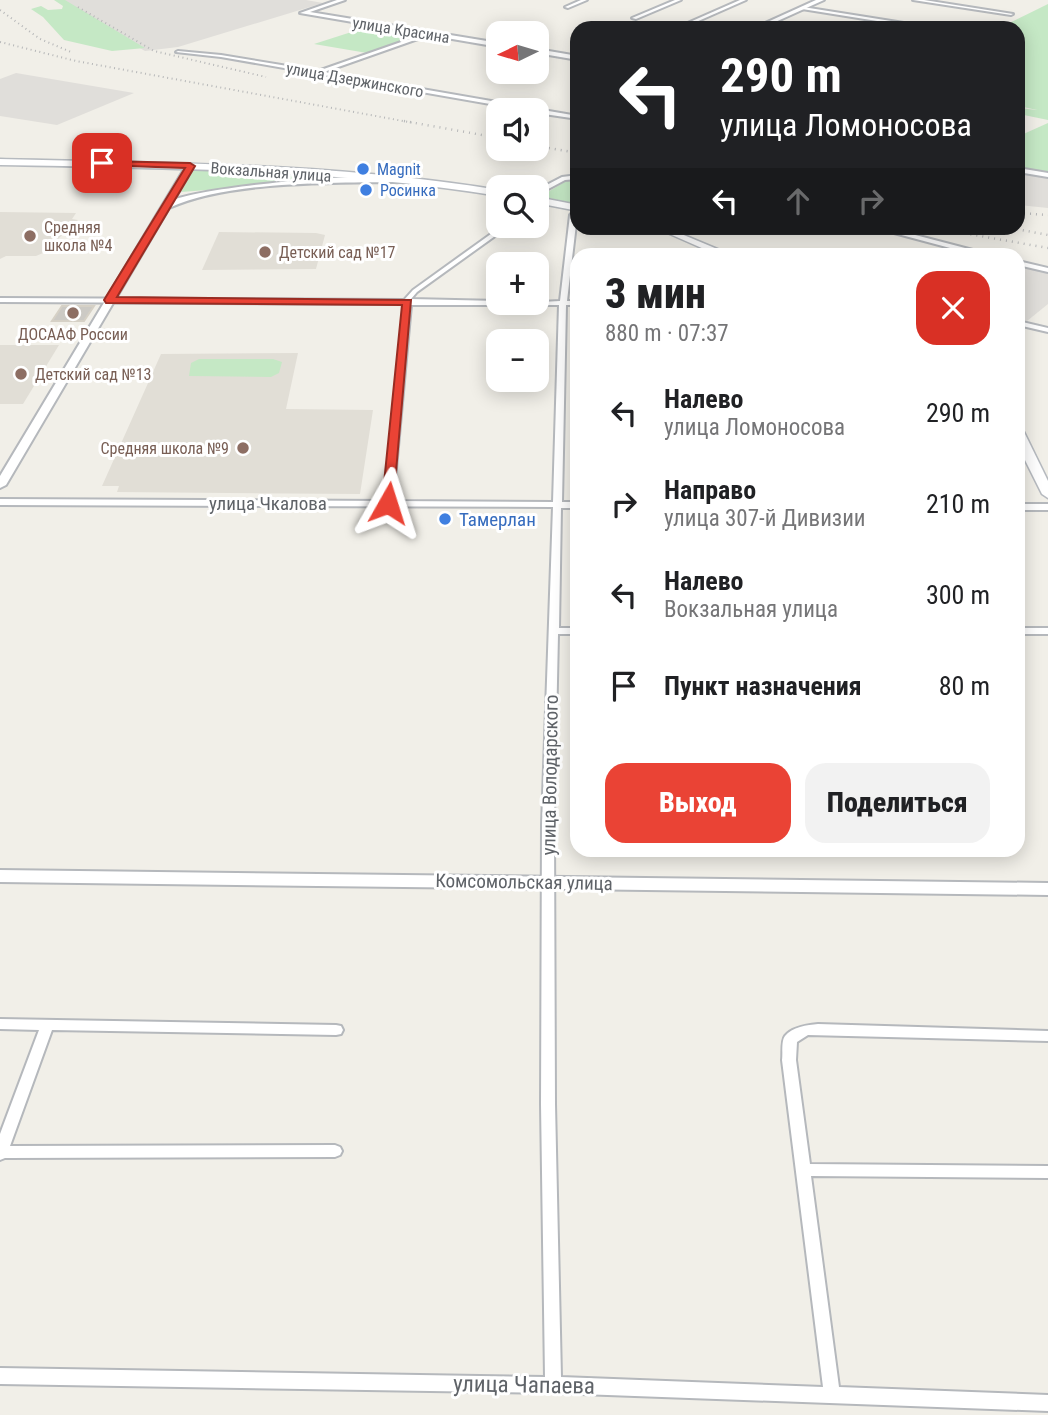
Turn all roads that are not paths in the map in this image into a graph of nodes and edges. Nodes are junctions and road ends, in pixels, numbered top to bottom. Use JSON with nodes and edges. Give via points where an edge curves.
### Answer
{"nodes":[{"id":1,"x":342,"y":0,"type":"edge"},
{"id":2,"x":585,"y":0,"type":"edge"},
{"id":3,"x":679,"y":0,"type":"edge"},
{"id":4,"x":744,"y":0,"type":"edge"},
{"id":5,"x":821,"y":0,"type":"edge"},
{"id":6,"x":915,"y":0,"type":"edge"},
{"id":7,"x":566,"y":7,"type":"dead end"},
{"id":8,"x":803,"y":8,"type":"junction"},
{"id":9,"x":1011,"y":14,"type":"dead end"},
{"id":10,"x":634,"y":18,"type":"dead end"},
{"id":11,"x":694,"y":21,"type":"edge"},
{"id":12,"x":773,"y":21,"type":"edge"},
{"id":13,"x":885,"y":21,"type":"edge"},
{"id":14,"x":427,"y":34,"type":"junction"},
{"id":15,"x":486,"y":43,"type":"edge"},
{"id":16,"x":178,"y":52,"type":"dead end"},
{"id":17,"x":550,"y":53,"type":"edge"},
{"id":18,"x":570,"y":57,"type":"edge"},
{"id":19,"x":317,"y":73,"type":"junction"},
{"id":20,"x":486,"y":102,"type":"edge"},
{"id":21,"x":549,"y":113,"type":"edge"},
{"id":22,"x":570,"y":117,"type":"edge"},
{"id":23,"x":0,"y":162,"type":"edge"},
{"id":24,"x":190,"y":166,"type":"junction"},
{"id":25,"x":1025,"y":171,"type":"edge"},
{"id":26,"x":304,"y":174,"type":"junction"},
{"id":27,"x":1048,"y":175,"type":"edge"},
{"id":28,"x":570,"y":178,"type":"edge"},
{"id":29,"x":407,"y":180,"type":"junction"},
{"id":30,"x":299,"y":185,"type":"junction"},
{"id":31,"x":549,"y":190,"type":"edge"},
{"id":32,"x":486,"y":191,"type":"edge"},
{"id":33,"x":549,"y":201,"type":"edge"},
{"id":34,"x":570,"y":206,"type":"edge"},
{"id":35,"x":166,"y":207,"type":"junction"},
{"id":36,"x":570,"y":235,"type":"edge"},
{"id":37,"x":678,"y":235,"type":"edge"},
{"id":38,"x":908,"y":235,"type":"edge"},
{"id":39,"x":489,"y":238,"type":"edge"},
{"id":40,"x":710,"y":248,"type":"edge"},
{"id":41,"x":959,"y":248,"type":"edge"},
{"id":42,"x":1025,"y":265,"type":"edge"},
{"id":43,"x":1048,"y":270,"type":"edge"},
{"id":44,"x":0,"y":300,"type":"edge"},
{"id":45,"x":110,"y":300,"type":"junction"},
{"id":46,"x":408,"y":302,"type":"junction"},
{"id":47,"x":486,"y":303,"type":"edge"},
{"id":48,"x":549,"y":303,"type":"edge"},
{"id":49,"x":562,"y":303,"type":"junction"},
{"id":50,"x":570,"y":303,"type":"edge"},
{"id":51,"x":1025,"y":325,"type":"edge"},
{"id":52,"x":1048,"y":330,"type":"edge"},
{"id":53,"x":1025,"y":446,"type":"edge"},
{"id":54,"x":0,"y":485,"type":"edge"},
{"id":55,"x":1048,"y":494,"type":"edge"},
{"id":56,"x":0,"y":502,"type":"edge"},
{"id":57,"x":388,"y":503,"type":"junction"},
{"id":58,"x":556,"y":505,"type":"junction"},
{"id":59,"x":570,"y":505,"type":"edge"},
{"id":60,"x":1025,"y":507,"type":"edge"},
{"id":61,"x":1048,"y":507,"type":"edge"},
{"id":62,"x":554,"y":631,"type":"junction"},
{"id":63,"x":570,"y":631,"type":"edge"},
{"id":64,"x":1025,"y":631,"type":"edge"},
{"id":65,"x":1048,"y":631,"type":"edge"},
{"id":66,"x":0,"y":876,"type":"edge"},
{"id":67,"x":548,"y":883,"type":"junction"},
{"id":68,"x":1048,"y":889,"type":"edge"},
{"id":69,"x":0,"y":1024,"type":"edge"},
{"id":70,"x":47,"y":1025,"type":"junction"},
{"id":71,"x":336,"y":1030,"type":"dead end"},
{"id":72,"x":1048,"y":1036,"type":"edge"},
{"id":73,"x":0,"y":1152,"type":"edge"},
{"id":74,"x":334,"y":1152,"type":"dead end"},
{"id":75,"x":802,"y":1170,"type":"junction"},
{"id":76,"x":1048,"y":1172,"type":"edge"},
{"id":77,"x":0,"y":1376,"type":"edge"},
{"id":78,"x":553,"y":1385,"type":"junction"},
{"id":79,"x":832,"y":1394,"type":"junction"},
{"id":80,"x":1048,"y":1403,"type":"edge"}],
"edges":[{"from":1,"to":14,"type":"street","name":"улица Красина","via":[[303,13]]},
{"from":2,"to":7,"type":"street"},
{"from":3,"to":10,"type":"street"},
{"from":4,"to":11,"type":"street"},
{"from":5,"to":8,"type":"street"},
{"from":6,"to":9,"type":"street"},
{"from":8,"to":12,"type":"street"},
{"from":8,"to":13,"type":"street"},
{"from":14,"to":15,"type":"street","name":"улица Красина"},
{"from":14,"to":19,"type":"street"},
{"from":16,"to":19,"type":"street","name":"улица Дзержинского"},
{"from":17,"to":18,"type":"street"},
{"from":19,"to":20,"type":"street","name":"улица Дзержинского"},
{"from":21,"to":22,"type":"street"},
{"from":23,"to":24,"type":"main road","name":"Вокзальная улица"},
{"from":24,"to":26,"type":"main road","name":"Вокзальная улица"},
{"from":24,"to":35,"type":"street"},
{"from":25,"to":27,"type":"street"},
{"from":26,"to":29,"type":"main road","name":"Вокзальная улица"},
{"from":26,"to":30,"type":"street","via":[[312,180]]},
{"from":28,"to":31,"type":"street"},
{"from":29,"to":30,"type":"street"},
{"from":29,"to":32,"type":"main road","name":"Вокзальная улица"},
{"from":30,"to":35,"type":"street","via":[[202,192]]},
{"from":33,"to":34,"type":"main road"},
{"from":35,"to":45,"type":"street"},
{"from":36,"to":49,"type":"street","name":"улица Володарского"},
{"from":37,"to":40,"type":"main road"},
{"from":38,"to":41,"type":"street"},
{"from":39,"to":46,"type":"street","via":[[412,293]]},
{"from":42,"to":43,"type":"street"},
{"from":44,"to":45,"type":"street"},
{"from":45,"to":46,"type":"street"},
{"from":45,"to":54,"type":"street"},
{"from":46,"to":47,"type":"street"},
{"from":46,"to":57,"type":"street"},
{"from":48,"to":49,"type":"street"},
{"from":49,"to":50,"type":"street"},
{"from":49,"to":58,"type":"street","name":"улица Володарского"},
{"from":51,"to":52,"type":"street"},
{"from":53,"to":55,"type":"main road"},
{"from":56,"to":57,"type":"street","name":"улица Чкалова"},
{"from":57,"to":58,"type":"street","name":"улица Чкалова"},
{"from":58,"to":59,"type":"street","name":"улица Чкалова"},
{"from":58,"to":62,"type":"street","name":"улица Володарского"},
{"from":60,"to":61,"type":"street"},
{"from":62,"to":63,"type":"street"},
{"from":62,"to":67,"type":"street","name":"улица Володарского"},
{"from":64,"to":65,"type":"street"},
{"from":66,"to":67,"type":"street","name":"Комсомольская улица"},
{"from":67,"to":68,"type":"street","name":"Комсомольская улица"},
{"from":67,"to":78,"type":"street","name":"улица Володарского"},
{"from":69,"to":70,"type":"street"},
{"from":70,"to":71,"type":"street"},
{"from":70,"to":73,"type":"street"},
{"from":72,"to":75,"type":"street","via":[[818,1029],[796,1033],[788,1047]]},
{"from":73,"to":74,"type":"street"},
{"from":75,"to":76,"type":"street"},
{"from":75,"to":79,"type":"street"},
{"from":77,"to":78,"type":"street","name":"улица Чапаева"},
{"from":78,"to":79,"type":"street","name":"улица Чапаева"},
{"from":79,"to":80,"type":"street","name":"улица Чапаева"}]}
